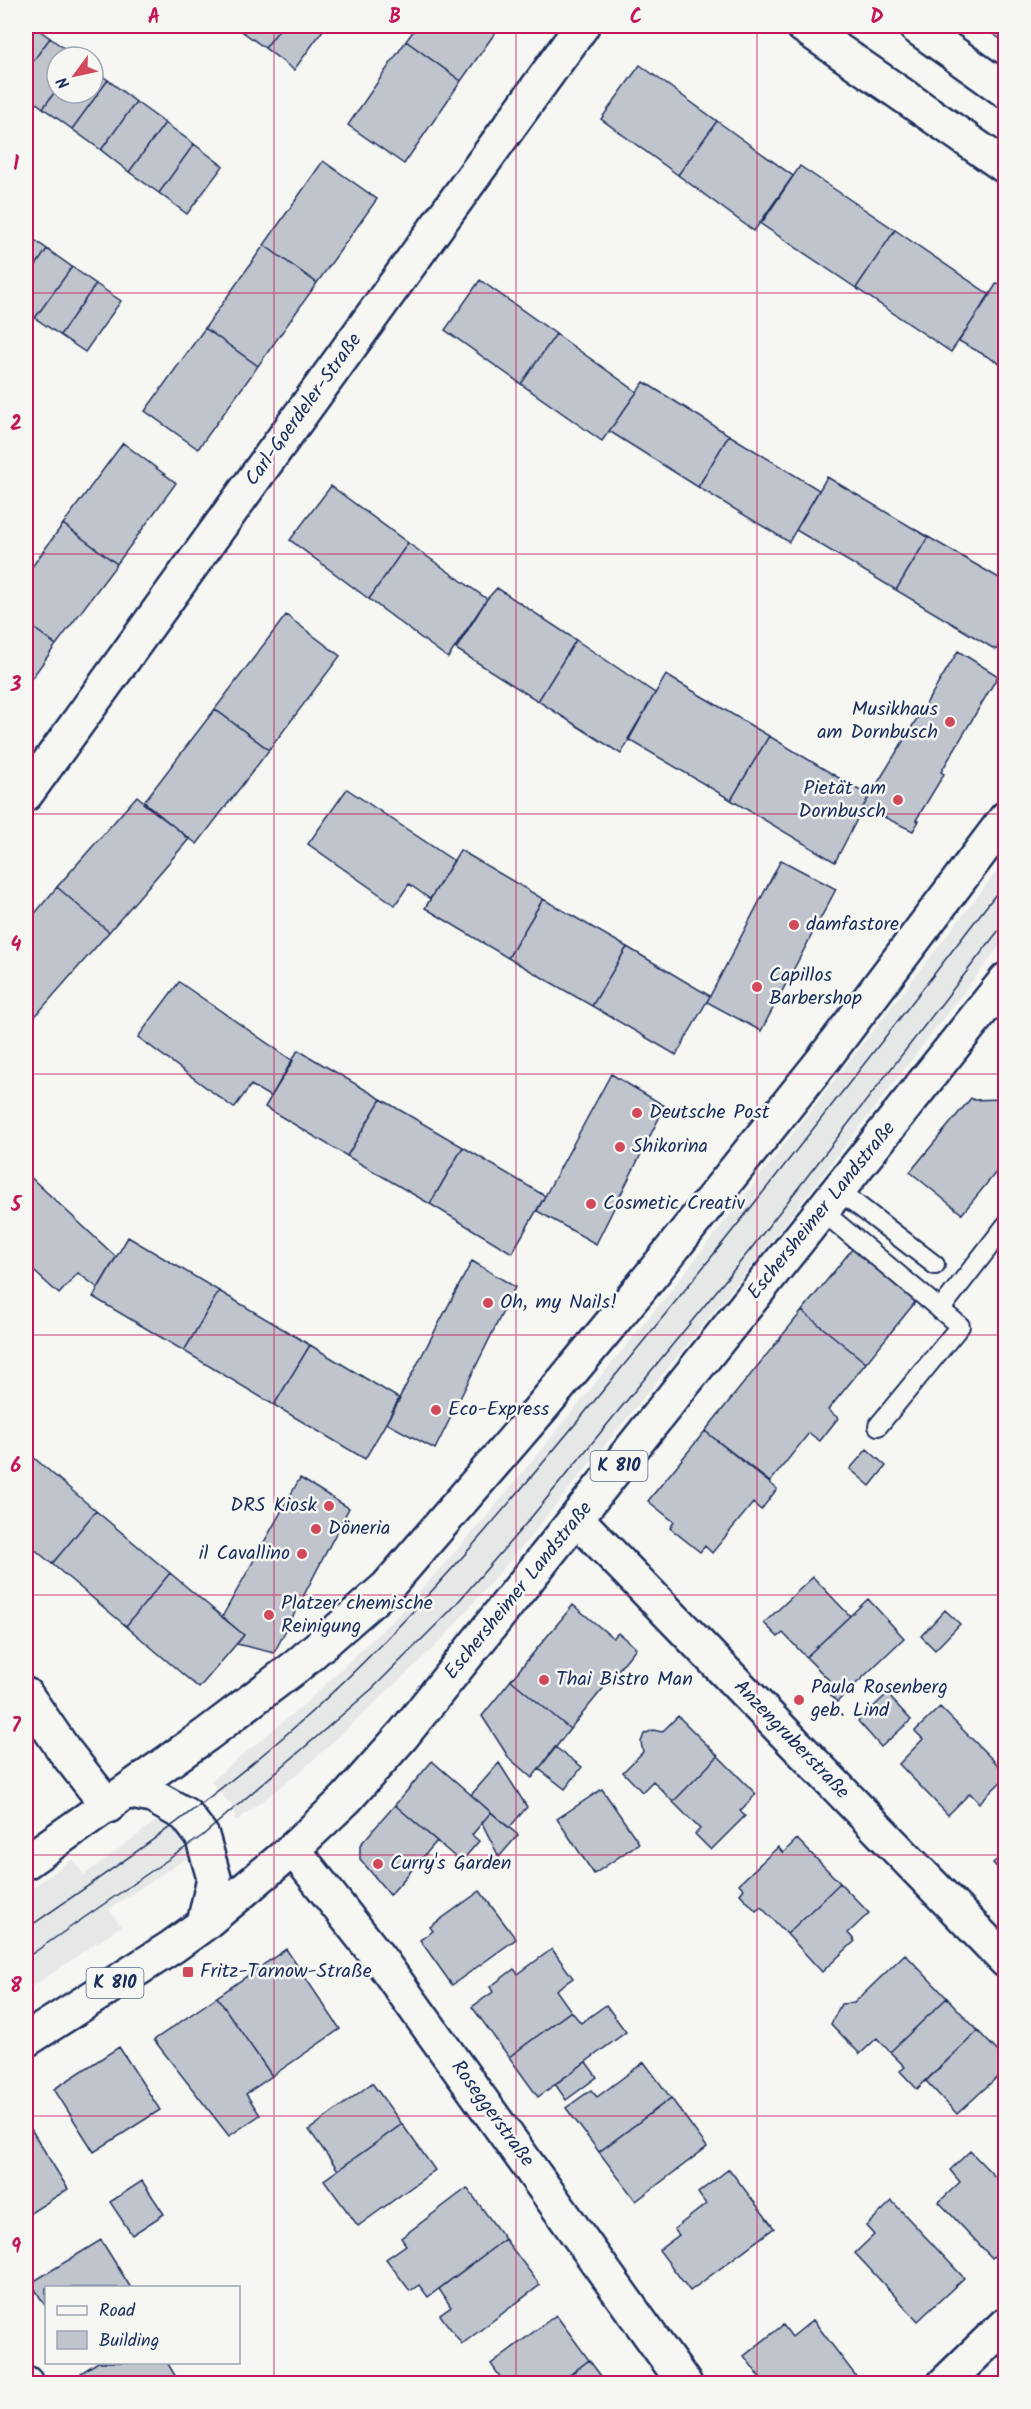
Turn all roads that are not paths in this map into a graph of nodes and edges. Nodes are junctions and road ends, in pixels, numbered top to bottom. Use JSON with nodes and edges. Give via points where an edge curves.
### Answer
{"nodes":[{"id":1,"x":582,"y":26,"type":"edge"},
{"id":2,"x":803,"y":26,"type":"edge"},
{"id":3,"x":915,"y":26,"type":"edge"},
{"id":4,"x":1005,"y":91,"type":"edge"},
{"id":5,"x":1005,"y":167,"type":"edge"},
{"id":6,"x":26,"y":794,"type":"edge"},
{"id":7,"x":1005,"y":818,"type":"edge"},
{"id":8,"x":1005,"y":980,"type":"edge"},
{"id":9,"x":830,"y":1200,"type":"junction"},
{"id":10,"x":1005,"y":1225,"type":"edge"},
{"id":11,"x":935,"y":1265,"type":"dead end"},
{"id":12,"x":940,"y":1310,"type":"junction"},
{"id":13,"x":878,"y":1426,"type":"dead end"},
{"id":14,"x":577,"y":1519,"type":"junction"},
{"id":15,"x":26,"y":1695,"type":"edge"},
{"id":16,"x":117,"y":1799,"type":"junction"},
{"id":17,"x":294,"y":1849,"type":"junction"},
{"id":18,"x":26,"y":1862,"type":"edge"},
{"id":19,"x":204,"y":1924,"type":"junction"},
{"id":20,"x":1005,"y":1961,"type":"edge"},
{"id":21,"x":26,"y":2040,"type":"edge"},
{"id":22,"x":1005,"y":2324,"type":"edge"},
{"id":23,"x":685,"y":2384,"type":"edge"},
{"id":24,"x":944,"y":2384,"type":"edge"}],
"edges":[{"from":1,"to":6,"type":"main road","name":"Carl-Goerdeler-Straße"},
{"from":2,"to":5,"type":"main road"},
{"from":3,"to":4,"type":"main road"},
{"from":7,"to":16,"type":"main road","via":[[823,1060],[653,1273],[387,1587],[298,1665]]},
{"from":8,"to":9,"type":"main road","name":"Eschersheimer Landstraße","number":"K 810"},
{"from":9,"to":11,"type":"lane"},
{"from":9,"to":12,"type":"lane"},
{"from":9,"to":14,"type":"main road","name":"Eschersheimer Landstraße","number":"K 810"},
{"from":10,"to":12,"type":"lane"},
{"from":12,"to":13,"type":"lane","via":[[960,1326]]},
{"from":14,"to":17,"type":"main road","name":"Eschersheimer Landstraße","number":"K 810","via":[[403,1735],[346,1799]]},
{"from":14,"to":20,"type":"main road","name":"Anzengruberstraße"},
{"from":15,"to":16,"type":"main road"},
{"from":16,"to":18,"type":"main road"},
{"from":16,"to":19,"type":"main road","via":[[152,1796],[186,1815],[202,1836],[214,1878]]},
{"from":17,"to":19,"type":"main road","name":"Eschersheimer Landstraße","number":"K 810"},
{"from":17,"to":23,"type":"main road","name":"Roseggerstraße","via":[[382,1962]]},
{"from":19,"to":21,"type":"main road","name":"Eschersheimer Landstraße","number":"K 810"},
{"from":22,"to":24,"type":"main road"}]}
